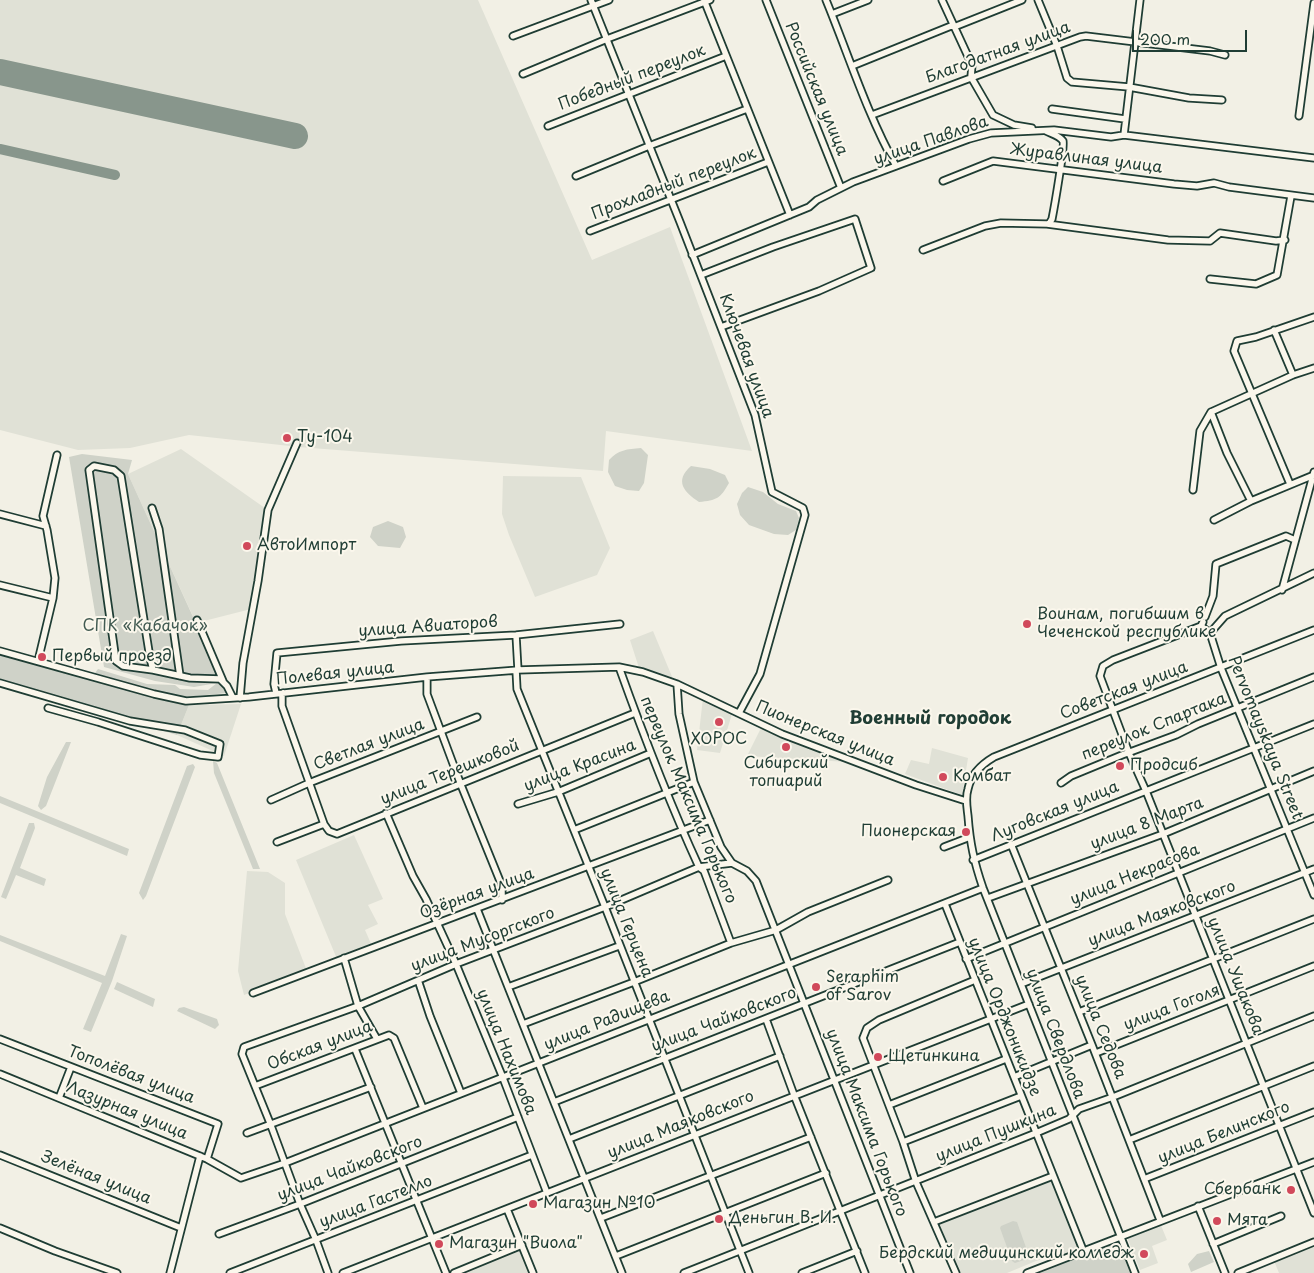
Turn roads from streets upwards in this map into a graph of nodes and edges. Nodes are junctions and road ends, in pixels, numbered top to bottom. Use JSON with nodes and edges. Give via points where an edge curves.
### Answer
{"nodes":[{"id":1,"x":609,"y":0,"type":"edge"},
{"id":2,"x":766,"y":0,"type":"edge"},
{"id":3,"x":826,"y":0,"type":"edge"},
{"id":4,"x":868,"y":0,"type":"edge"},
{"id":5,"x":942,"y":0,"type":"edge"},
{"id":6,"x":1022,"y":0,"type":"edge"},
{"id":7,"x":1038,"y":0,"type":"edge"},
{"id":8,"x":1140,"y":0,"type":"edge"},
{"id":9,"x":706,"y":1,"type":"edge"},
{"id":10,"x":592,"y":3,"type":"edge"},
{"id":11,"x":1314,"y":3,"type":"edge"},
{"id":12,"x":832,"y":14,"type":"junction"},
{"id":13,"x":954,"y":27,"type":"junction"},
{"id":14,"x":514,"y":36,"type":"dead end"},
{"id":15,"x":607,"y":39,"type":"junction"},
{"id":16,"x":1134,"y":42,"type":"junction"},
{"id":17,"x":1057,"y":46,"type":"junction"},
{"id":18,"x":1225,"y":55,"type":"dead end"},
{"id":19,"x":726,"y":56,"type":"junction"},
{"id":20,"x":852,"y":66,"type":"junction"},
{"id":21,"x":523,"y":74,"type":"dead end"},
{"id":22,"x":971,"y":77,"type":"junction"},
{"id":23,"x":1128,"y":87,"type":"junction"},
{"id":24,"x":629,"y":94,"type":"junction"},
{"id":25,"x":1222,"y":100,"type":"dead end"},
{"id":26,"x":747,"y":109,"type":"junction"},
{"id":27,"x":1052,"y":109,"type":"dead end"},
{"id":28,"x":872,"y":115,"type":"junction"},
{"id":29,"x":1299,"y":116,"type":"dead end"},
{"id":30,"x":1125,"y":119,"type":"junction"},
{"id":31,"x":548,"y":126,"type":"dead end"},
{"id":32,"x":1045,"y":130,"type":"junction"},
{"id":33,"x":1124,"y":135,"type":"junction"},
{"id":34,"x":649,"y":146,"type":"junction"},
{"id":35,"x":1314,"y":158,"type":"edge"},
{"id":36,"x":768,"y":162,"type":"junction"},
{"id":37,"x":896,"y":166,"type":"junction"},
{"id":38,"x":1059,"y":170,"type":"junction"},
{"id":39,"x":576,"y":176,"type":"dead end"},
{"id":40,"x":943,"y":181,"type":"dead end"},
{"id":41,"x":841,"y":188,"type":"junction"},
{"id":42,"x":1291,"y":196,"type":"junction"},
{"id":43,"x":1314,"y":198,"type":"edge"},
{"id":44,"x":670,"y":199,"type":"junction"},
{"id":45,"x":790,"y":215,"type":"junction"},
{"id":46,"x":1049,"y":224,"type":"junction"},
{"id":47,"x":590,"y":231,"type":"dead end"},
{"id":48,"x":1284,"y":240,"type":"junction"},
{"id":49,"x":923,"y":250,"type":"dead end"},
{"id":50,"x":692,"y":255,"type":"junction"},
{"id":51,"x":701,"y":276,"type":"junction"},
{"id":52,"x":1210,"y":279,"type":"dead end"},
{"id":53,"x":1314,"y":317,"type":"edge"},
{"id":54,"x":721,"y":327,"type":"junction"},
{"id":55,"x":1274,"y":330,"type":"junction"},
{"id":56,"x":1314,"y":368,"type":"edge"},
{"id":57,"x":1293,"y":375,"type":"junction"},
{"id":58,"x":1253,"y":394,"type":"junction"},
{"id":59,"x":1211,"y":412,"type":"junction"},
{"id":60,"x":296,"y":443,"type":"dead end"},
{"id":61,"x":58,"y":454,"type":"dead end"},
{"id":62,"x":1314,"y":474,"type":"edge"},
{"id":63,"x":1290,"y":484,"type":"junction"},
{"id":64,"x":1193,"y":490,"type":"dead end"},
{"id":65,"x":1251,"y":501,"type":"junction"},
{"id":66,"x":152,"y":508,"type":"dead end"},
{"id":67,"x":0,"y":514,"type":"edge"},
{"id":68,"x":1214,"y":520,"type":"dead end"},
{"id":69,"x":46,"y":526,"type":"junction"},
{"id":70,"x":1295,"y":540,"type":"junction"},
{"id":71,"x":1314,"y":574,"type":"edge"},
{"id":72,"x":0,"y":585,"type":"edge"},
{"id":73,"x":1282,"y":590,"type":"junction"},
{"id":74,"x":53,"y":598,"type":"junction"},
{"id":75,"x":197,"y":620,"type":"dead end"},
{"id":76,"x":1203,"y":621,"type":"junction"},
{"id":77,"x":620,"y":624,"type":"dead end"},
{"id":78,"x":1314,"y":630,"type":"edge"},
{"id":79,"x":1210,"y":633,"type":"junction"},
{"id":80,"x":516,"y":635,"type":"junction"},
{"id":81,"x":0,"y":651,"type":"edge"},
{"id":82,"x":38,"y":661,"type":"junction"},
{"id":83,"x":619,"y":667,"type":"junction"},
{"id":84,"x":1221,"y":668,"type":"junction"},
{"id":85,"x":153,"y":670,"type":"junction"},
{"id":86,"x":517,"y":670,"type":"junction"},
{"id":87,"x":180,"y":676,"type":"junction"},
{"id":88,"x":427,"y":677,"type":"junction"},
{"id":89,"x":1314,"y":677,"type":"edge"},
{"id":90,"x":223,"y":681,"type":"junction"},
{"id":91,"x":0,"y":683,"type":"edge"},
{"id":92,"x":677,"y":684,"type":"junction"},
{"id":93,"x":276,"y":693,"type":"junction"},
{"id":94,"x":283,"y":693,"type":"junction"},
{"id":95,"x":236,"y":698,"type":"junction"},
{"id":96,"x":1238,"y":707,"type":"junction"},
{"id":97,"x":48,"y":708,"type":"dead end"},
{"id":98,"x":1113,"y":709,"type":"junction"},
{"id":99,"x":636,"y":713,"type":"junction"},
{"id":100,"x":740,"y":713,"type":"junction"},
{"id":101,"x":477,"y":717,"type":"dead end"},
{"id":102,"x":1314,"y":724,"type":"edge"},
{"id":103,"x":442,"y":731,"type":"junction"},
{"id":104,"x":1254,"y":747,"type":"junction"},
{"id":105,"x":542,"y":751,"type":"junction"},
{"id":106,"x":652,"y":753,"type":"junction"},
{"id":107,"x":1129,"y":753,"type":"junction"},
{"id":108,"x":1314,"y":771,"type":"edge"},
{"id":109,"x":694,"y":782,"type":"junction"},
{"id":110,"x":309,"y":783,"type":"junction"},
{"id":111,"x":1060,"y":783,"type":"dead end"},
{"id":112,"x":461,"y":785,"type":"junction"},
{"id":113,"x":1271,"y":788,"type":"junction"},
{"id":114,"x":1146,"y":791,"type":"junction"},
{"id":115,"x":558,"y":792,"type":"junction"},
{"id":116,"x":667,"y":792,"type":"junction"},
{"id":117,"x":271,"y":800,"type":"dead end"},
{"id":118,"x":966,"y":801,"type":"junction"},
{"id":119,"x":518,"y":804,"type":"dead end"},
{"id":120,"x":386,"y":813,"type":"junction"},
{"id":121,"x":1314,"y":818,"type":"edge"},
{"id":122,"x":710,"y":820,"type":"junction"},
{"id":123,"x":324,"y":824,"type":"junction"},
{"id":124,"x":1287,"y":829,"type":"junction"},
{"id":125,"x":574,"y":830,"type":"junction"},
{"id":126,"x":682,"y":830,"type":"junction"},
{"id":127,"x":1163,"y":834,"type":"junction"},
{"id":128,"x":970,"y":837,"type":"junction"},
{"id":129,"x":277,"y":842,"type":"dead end"},
{"id":130,"x":1011,"y":844,"type":"junction"},
{"id":131,"x":944,"y":847,"type":"dead end"},
{"id":132,"x":973,"y":860,"type":"junction"},
{"id":133,"x":732,"y":862,"type":"junction"},
{"id":134,"x":589,"y":867,"type":"junction"},
{"id":135,"x":699,"y":867,"type":"junction"},
{"id":136,"x":1314,"y":869,"type":"edge"},
{"id":137,"x":1178,"y":872,"type":"junction"},
{"id":138,"x":1305,"y":873,"type":"junction"},
{"id":139,"x":888,"y":880,"type":"dead end"},
{"id":140,"x":1028,"y":884,"type":"junction"},
{"id":141,"x":983,"y":888,"type":"junction"},
{"id":142,"x":1314,"y":895,"type":"edge"},
{"id":143,"x":988,"y":898,"type":"junction"},
{"id":144,"x":502,"y":900,"type":"junction"},
{"id":145,"x":945,"y":904,"type":"junction"},
{"id":146,"x":605,"y":907,"type":"junction"},
{"id":147,"x":477,"y":909,"type":"junction"},
{"id":148,"x":1196,"y":916,"type":"junction"},
{"id":149,"x":1314,"y":919,"type":"edge"},
{"id":150,"x":437,"y":923,"type":"junction"},
{"id":151,"x":1045,"y":927,"type":"junction"},
{"id":152,"x":776,"y":930,"type":"junction"},
{"id":153,"x":960,"y":942,"type":"junction"},
{"id":154,"x":732,"y":943,"type":"junction"},
{"id":155,"x":1005,"y":943,"type":"junction"},
{"id":156,"x":620,"y":946,"type":"junction"},
{"id":157,"x":493,"y":950,"type":"junction"},
{"id":158,"x":344,"y":958,"type":"junction"},
{"id":159,"x":966,"y":959,"type":"junction"},
{"id":160,"x":1212,"y":959,"type":"junction"},
{"id":161,"x":456,"y":964,"type":"junction"},
{"id":162,"x":789,"y":964,"type":"junction"},
{"id":163,"x":1314,"y":966,"type":"edge"},
{"id":164,"x":1062,"y":968,"type":"junction"},
{"id":165,"x":418,"y":980,"type":"junction"},
{"id":166,"x":975,"y":980,"type":"junction"},
{"id":167,"x":634,"y":982,"type":"junction"},
{"id":168,"x":1021,"y":984,"type":"junction"},
{"id":169,"x":508,"y":987,"type":"junction"},
{"id":170,"x":253,"y":993,"type":"dead end"},
{"id":171,"x":1229,"y":1000,"type":"junction"},
{"id":172,"x":804,"y":1004,"type":"junction"},
{"id":173,"x":1029,"y":1004,"type":"junction"},
{"id":174,"x":358,"y":1006,"type":"junction"},
{"id":175,"x":1079,"y":1012,"type":"junction"},
{"id":176,"x":1314,"y":1016,"type":"edge"},
{"id":177,"x":649,"y":1019,"type":"junction"},
{"id":178,"x":766,"y":1019,"type":"junction"},
{"id":179,"x":991,"y":1019,"type":"junction"},
{"id":180,"x":522,"y":1024,"type":"junction"},
{"id":181,"x":0,"y":1038,"type":"edge"},
{"id":182,"x":377,"y":1039,"type":"junction"},
{"id":183,"x":1247,"y":1042,"type":"junction"},
{"id":184,"x":1092,"y":1045,"type":"junction"},
{"id":185,"x":355,"y":1049,"type":"junction"},
{"id":186,"x":1096,"y":1052,"type":"junction"},
{"id":187,"x":780,"y":1056,"type":"junction"},
{"id":188,"x":664,"y":1058,"type":"junction"},
{"id":189,"x":1006,"y":1058,"type":"junction"},
{"id":190,"x":1051,"y":1061,"type":"junction"},
{"id":191,"x":538,"y":1063,"type":"junction"},
{"id":192,"x":873,"y":1066,"type":"junction"},
{"id":193,"x":1314,"y":1066,"type":"edge"},
{"id":194,"x":71,"y":1068,"type":"junction"},
{"id":195,"x":0,"y":1074,"type":"edge"},
{"id":196,"x":1014,"y":1077,"type":"junction"},
{"id":197,"x":503,"y":1078,"type":"junction"},
{"id":198,"x":835,"y":1081,"type":"junction"},
{"id":199,"x":255,"y":1086,"type":"junction"},
{"id":200,"x":1264,"y":1086,"type":"junction"},
{"id":201,"x":371,"y":1087,"type":"junction"},
{"id":202,"x":461,"y":1093,"type":"junction"},
{"id":203,"x":679,"y":1095,"type":"junction"},
{"id":204,"x":794,"y":1095,"type":"junction"},
{"id":205,"x":1021,"y":1096,"type":"junction"},
{"id":206,"x":1113,"y":1097,"type":"junction"},
{"id":207,"x":58,"y":1098,"type":"junction"},
{"id":208,"x":554,"y":1102,"type":"junction"},
{"id":209,"x":889,"y":1105,"type":"junction"},
{"id":210,"x":423,"y":1108,"type":"junction"},
{"id":211,"x":1314,"y":1112,"type":"edge"},
{"id":212,"x":1072,"y":1115,"type":"junction"},
{"id":213,"x":518,"y":1117,"type":"junction"},
{"id":214,"x":270,"y":1123,"type":"junction"},
{"id":215,"x":385,"y":1124,"type":"junction"},
{"id":216,"x":1279,"y":1126,"type":"junction"},
{"id":217,"x":246,"y":1133,"type":"dead end"},
{"id":218,"x":1036,"y":1133,"type":"junction"},
{"id":219,"x":695,"y":1134,"type":"junction"},
{"id":220,"x":811,"y":1137,"type":"junction"},
{"id":221,"x":569,"y":1139,"type":"junction"},
{"id":222,"x":1129,"y":1140,"type":"junction"},
{"id":223,"x":903,"y":1142,"type":"junction"},
{"id":224,"x":0,"y":1155,"type":"edge"},
{"id":225,"x":532,"y":1155,"type":"junction"},
{"id":226,"x":200,"y":1156,"type":"junction"},
{"id":227,"x":207,"y":1159,"type":"junction"},
{"id":228,"x":1314,"y":1162,"type":"edge"},
{"id":229,"x":285,"y":1163,"type":"junction"},
{"id":230,"x":402,"y":1164,"type":"junction"},
{"id":231,"x":1297,"y":1169,"type":"junction"},
{"id":232,"x":826,"y":1173,"type":"junction"},
{"id":233,"x":711,"y":1175,"type":"junction"},
{"id":234,"x":1053,"y":1176,"type":"junction"},
{"id":235,"x":241,"y":1178,"type":"joint"},
{"id":236,"x":584,"y":1178,"type":"junction"},
{"id":237,"x":1144,"y":1179,"type":"junction"},
{"id":238,"x":916,"y":1182,"type":"junction"},
{"id":239,"x":547,"y":1193,"type":"junction"},
{"id":240,"x":880,"y":1196,"type":"junction"},
{"id":241,"x":416,"y":1201,"type":"junction"},
{"id":242,"x":300,"y":1204,"type":"junction"},
{"id":243,"x":1198,"y":1206,"type":"junction"},
{"id":244,"x":507,"y":1209,"type":"junction"},
{"id":245,"x":841,"y":1212,"type":"junction"},
{"id":246,"x":725,"y":1213,"type":"junction"},
{"id":247,"x":1314,"y":1213,"type":"edge"},
{"id":248,"x":1281,"y":1216,"type":"dead end"},
{"id":249,"x":600,"y":1218,"type":"junction"},
{"id":250,"x":1160,"y":1220,"type":"junction"},
{"id":251,"x":934,"y":1222,"type":"junction"},
{"id":252,"x":0,"y":1228,"type":"edge"},
{"id":253,"x":181,"y":1228,"type":"junction"},
{"id":254,"x":219,"y":1234,"type":"dead end"},
{"id":255,"x":1120,"y":1236,"type":"junction"},
{"id":256,"x":431,"y":1239,"type":"junction"},
{"id":257,"x":316,"y":1240,"type":"junction"},
{"id":258,"x":1314,"y":1242,"type":"edge"},
{"id":259,"x":1213,"y":1244,"type":"junction"},
{"id":260,"x":522,"y":1245,"type":"junction"},
{"id":261,"x":1083,"y":1250,"type":"junction"},
{"id":262,"x":740,"y":1251,"type":"junction"},
{"id":263,"x":857,"y":1252,"type":"junction"},
{"id":264,"x":616,"y":1256,"type":"junction"},
{"id":265,"x":117,"y":1273,"type":"edge"},
{"id":266,"x":170,"y":1273,"type":"edge"},
{"id":267,"x":230,"y":1273,"type":"edge"},
{"id":268,"x":328,"y":1273,"type":"edge"},
{"id":269,"x":343,"y":1273,"type":"edge"},
{"id":270,"x":446,"y":1273,"type":"edge"},
{"id":271,"x":454,"y":1273,"type":"edge"},
{"id":272,"x":533,"y":1273,"type":"edge"},
{"id":273,"x":622,"y":1273,"type":"edge"},
{"id":274,"x":684,"y":1273,"type":"edge"},
{"id":275,"x":749,"y":1273,"type":"edge"},
{"id":276,"x":802,"y":1273,"type":"edge"},
{"id":277,"x":866,"y":1273,"type":"edge"},
{"id":278,"x":910,"y":1273,"type":"edge"},
{"id":279,"x":956,"y":1273,"type":"edge"},
{"id":280,"x":1027,"y":1273,"type":"edge"},
{"id":281,"x":1135,"y":1273,"type":"edge"},
{"id":282,"x":1225,"y":1273,"type":"edge"},
{"id":283,"x":1238,"y":1273,"type":"edge"}],
"edges":[{"from":1,"to":10,"type":"street"},
{"from":2,"to":41,"type":"street","name":"Российская улица"},
{"from":3,"to":12,"type":"street"},
{"from":4,"to":12,"type":"street"},
{"from":5,"to":13,"type":"street"},
{"from":6,"to":13,"type":"street"},
{"from":7,"to":17,"type":"street"},
{"from":8,"to":16,"type":"street"},
{"from":9,"to":15,"type":"street"},
{"from":9,"to":19,"type":"street"},
{"from":10,"to":14,"type":"street"},
{"from":10,"to":15,"type":"street","name":"Ключевая улица"},
{"from":11,"to":29,"type":"street"},
{"from":12,"to":20,"type":"street"},
{"from":13,"to":20,"type":"street"},
{"from":13,"to":22,"type":"street","via":[[972,65]]},
{"from":15,"to":21,"type":"street"},
{"from":15,"to":24,"type":"street","name":"Ключевая улица"},
{"from":16,"to":17,"type":"street","name":"Благодатная улица","via":[[1086,36]]},
{"from":16,"to":18,"type":"street","name":"Благодатная улица"},
{"from":16,"to":23,"type":"street"},
{"from":17,"to":22,"type":"street","name":"Благодатная улица"},
{"from":17,"to":23,"type":"street","via":[[1067,78],[1072,82]]},
{"from":19,"to":24,"type":"street","name":"Победный переулок"},
{"from":19,"to":26,"type":"street"},
{"from":20,"to":28,"type":"street"},
{"from":22,"to":28,"type":"street","name":"Благодатная улица"},
{"from":22,"to":32,"type":"street","via":[[993,115],[1014,125]]},
{"from":23,"to":25,"type":"street","via":[[1189,98]]},
{"from":23,"to":30,"type":"street"},
{"from":24,"to":31,"type":"street","name":"Победный переулок"},
{"from":24,"to":34,"type":"street","name":"Ключевая улица"},
{"from":26,"to":34,"type":"street"},
{"from":26,"to":36,"type":"street"},
{"from":27,"to":30,"type":"street"},
{"from":28,"to":37,"type":"street"},
{"from":30,"to":33,"type":"street"},
{"from":32,"to":33,"type":"street","name":"улица Павлова","via":[[1111,137]]},
{"from":32,"to":37,"type":"street","name":"улица Павлова","via":[[991,133]]},
{"from":32,"to":38,"type":"street","via":[[1063,143]]},
{"from":33,"to":35,"type":"street","name":"улица Павлова"},
{"from":34,"to":39,"type":"street"},
{"from":34,"to":44,"type":"street","name":"Ключевая улица"},
{"from":36,"to":44,"type":"street","name":"Прохладный переулок"},
{"from":36,"to":45,"type":"street"},
{"from":37,"to":41,"type":"street","name":"улица Павлова"},
{"from":38,"to":40,"type":"street","name":"Журавлиная улица","via":[[993,161]]},
{"from":38,"to":42,"type":"street","name":"Журавлиная улица","via":[[1196,186],[1214,183]]},
{"from":38,"to":46,"type":"street"},
{"from":41,"to":45,"type":"street","name":"улица Павлова"},
{"from":42,"to":43,"type":"street","name":"Журавлиная улица"},
{"from":42,"to":48,"type":"street"},
{"from":44,"to":47,"type":"street","name":"Прохладный переулок"},
{"from":44,"to":50,"type":"street","name":"Ключевая улица"},
{"from":45,"to":50,"type":"street","name":"улица Павлова"},
{"from":46,"to":48,"type":"street","via":[[1168,240],[1210,241],[1220,233]]},
{"from":46,"to":49,"type":"street","via":[[985,226]]},
{"from":48,"to":52,"type":"street","via":[[1277,275],[1256,284]]},
{"from":50,"to":51,"type":"street","name":"Ключевая улица"},
{"from":51,"to":54,"type":"street","name":"Ключевая улица"},
{"from":51,"to":54,"type":"street","via":[[773,246],[855,219],[871,268]]},
{"from":53,"to":55,"type":"street"},
{"from":54,"to":100,"type":"street","name":"Ключевая улица","via":[[755,414],[772,492],[803,508],[805,515],[760,674]]},
{"from":55,"to":57,"type":"street"},
{"from":55,"to":58,"type":"street","via":[[1237,341],[1234,352]]},
{"from":56,"to":57,"type":"street"},
{"from":57,"to":58,"type":"street"},
{"from":58,"to":59,"type":"street"},
{"from":58,"to":63,"type":"street"},
{"from":59,"to":64,"type":"street","via":[[1200,431]]},
{"from":59,"to":65,"type":"street"},
{"from":60,"to":95,"type":"street","via":[[268,510]]},
{"from":61,"to":69,"type":"street","via":[[43,516]]},
{"from":62,"to":63,"type":"street"},
{"from":62,"to":70,"type":"street"},
{"from":63,"to":65,"type":"street"},
{"from":65,"to":68,"type":"street"},
{"from":66,"to":87,"type":"street","via":[[159,529]]},
{"from":67,"to":69,"type":"street"},
{"from":69,"to":74,"type":"street","via":[[55,578]]},
{"from":70,"to":73,"type":"street"},
{"from":70,"to":76,"type":"street","via":[[1286,536],[1216,564],[1213,596]]},
{"from":71,"to":73,"type":"street"},
{"from":72,"to":74,"type":"street"},
{"from":73,"to":79,"type":"street","via":[[1225,616]]},
{"from":74,"to":82,"type":"street"},
{"from":75,"to":90,"type":"street"},
{"from":76,"to":79,"type":"street"},
{"from":76,"to":98,"type":"street","name":"улица Ушакова","via":[[1104,666],[1100,676]]},
{"from":77,"to":80,"type":"street","name":"улица Авиаторов"},
{"from":78,"to":84,"type":"street","name":"Советская улица"},
{"from":79,"to":84,"type":"street","name":"Pervomayskaya Street"},
{"from":80,"to":86,"type":"street","name":"улица Герцена"},
{"from":80,"to":93,"type":"street","name":"улица Авиаторов","via":[[277,653]]},
{"from":81,"to":82,"type":"street","name":"Полевая улица"},
{"from":82,"to":95,"type":"street","name":"Полевая улица","via":[[186,701]]},
{"from":83,"to":86,"type":"street","name":"Полевая улица"},
{"from":83,"to":92,"type":"street","name":"Полевая улица"},
{"from":83,"to":99,"type":"street","name":"переулок Максима Горького"},
{"from":84,"to":96,"type":"street","name":"Pervomayskaya Street"},
{"from":84,"to":98,"type":"street","name":"Советская улица"},
{"from":85,"to":85,"type":"street","via":[[123,666],[116,661],[89,470],[94,466],[114,470],[121,476]]},
{"from":85,"to":87,"type":"street"},
{"from":86,"to":88,"type":"street","name":"Полевая улица"},
{"from":86,"to":105,"type":"street","name":"улица Герцена","via":[[517,689]]},
{"from":87,"to":90,"type":"street"},
{"from":88,"to":94,"type":"street","name":"Полевая улица"},
{"from":88,"to":103,"type":"street","via":[[427,694]]},
{"from":89,"to":96,"type":"street","name":"переулок Спартака"},
{"from":90,"to":95,"type":"street"},
{"from":91,"to":97,"type":"street","via":[[130,721],[185,730],[220,744],[218,756],[200,755]]},
{"from":92,"to":100,"type":"street","name":"Пионерская улица"},
{"from":92,"to":109,"type":"street","name":"улица Максима Горького","via":[[679,714]]},
{"from":93,"to":94,"type":"street","name":"Полевая улица"},
{"from":93,"to":95,"type":"street","name":"Полевая улица"},
{"from":94,"to":110,"type":"street","via":[[282,706]]},
{"from":96,"to":104,"type":"street","name":"Pervomayskaya Street"},
{"from":96,"to":107,"type":"street","name":"переулок Спартака"},
{"from":98,"to":107,"type":"street","name":"улица Ушакова"},
{"from":98,"to":118,"type":"street","name":"Советская улица","via":[[988,760],[971,779]]},
{"from":99,"to":105,"type":"street","name":"улица Терешковой"},
{"from":99,"to":106,"type":"street","name":"переулок Максима Горького"},
{"from":100,"to":118,"type":"street","name":"Пионерская улица","via":[[782,734]]},
{"from":101,"to":103,"type":"street","name":"Светлая улица"},
{"from":102,"to":104,"type":"street","name":"Луговская улица"},
{"from":103,"to":110,"type":"street","name":"Светлая улица"},
{"from":103,"to":112,"type":"street"},
{"from":104,"to":113,"type":"street","name":"Pervomayskaya Street"},
{"from":104,"to":114,"type":"street","name":"Луговская улица"},
{"from":105,"to":112,"type":"street","name":"улица Терешковой"},
{"from":105,"to":115,"type":"street","name":"улица Герцена"},
{"from":106,"to":115,"type":"street","name":"улица Красина"},
{"from":106,"to":116,"type":"street","name":"переулок Максима Горького"},
{"from":107,"to":111,"type":"street","name":"переулок Спартака"},
{"from":107,"to":114,"type":"street","name":"улица Ушакова"},
{"from":108,"to":113,"type":"street","name":"улица 8 Марта"},
{"from":109,"to":116,"type":"street"},
{"from":109,"to":122,"type":"street","name":"улица Максима Горького"},
{"from":110,"to":117,"type":"street","name":"Светлая улица"},
{"from":110,"to":123,"type":"street"},
{"from":112,"to":120,"type":"street","name":"улица Терешковой"},
{"from":112,"to":144,"type":"street","via":[[502,886]]},
{"from":113,"to":124,"type":"street","name":"Pervomayskaya Street"},
{"from":113,"to":127,"type":"street","name":"улица 8 Марта"},
{"from":114,"to":127,"type":"street","name":"улица Ушакова"},
{"from":114,"to":130,"type":"street","name":"Луговская улица"},
{"from":115,"to":119,"type":"street","name":"улица Красина"},
{"from":115,"to":125,"type":"street","name":"улица Герцена"},
{"from":116,"to":125,"type":"street"},
{"from":116,"to":126,"type":"street","name":"переулок Максима Горького"},
{"from":118,"to":128,"type":"street","name":"улица Свердлова"},
{"from":120,"to":123,"type":"street","name":"улица Терешковой","via":[[338,834],[329,831]]},
{"from":120,"to":150,"type":"street","name":"улица Нахимова"},
{"from":121,"to":124,"type":"street","name":"улица Некрасова"},
{"from":122,"to":126,"type":"street","name":"Озёрная улица"},
{"from":122,"to":133,"type":"street","name":"улица Максима Горького","via":[[721,847]]},
{"from":123,"to":129,"type":"street"},
{"from":124,"to":137,"type":"street","name":"улица Некрасова"},
{"from":124,"to":138,"type":"street","name":"Pervomayskaya Street"},
{"from":125,"to":134,"type":"street","name":"улица Герцена"},
{"from":126,"to":134,"type":"street","name":"Озёрная улица"},
{"from":126,"to":135,"type":"street","name":"переулок Максима Горького"},
{"from":127,"to":137,"type":"street","name":"улица Ушакова"},
{"from":127,"to":140,"type":"street","name":"улица 8 Марта"},
{"from":128,"to":131,"type":"street"},
{"from":128,"to":132,"type":"street","name":"улица Свердлова"},
{"from":130,"to":132,"type":"street","name":"Луговская улица"},
{"from":130,"to":140,"type":"street","name":"улица Седова"},
{"from":132,"to":141,"type":"street","name":"улица Свердлова"},
{"from":133,"to":135,"type":"street","name":"улица Мусоргского"},
{"from":133,"to":152,"type":"street","name":"улица Максима Горького","via":[[756,880]]},
{"from":134,"to":144,"type":"street","name":"Озёрная улица"},
{"from":134,"to":146,"type":"street","name":"улица Герцена"},
{"from":135,"to":146,"type":"street","name":"улица Мусоргского"},
{"from":135,"to":154,"type":"street","name":"переулок Максима Горького","via":[[704,871]]},
{"from":136,"to":138,"type":"street","name":"улица Маяковского"},
{"from":137,"to":148,"type":"street","name":"улица Ушакова"},
{"from":137,"to":151,"type":"street","name":"улица Некрасова"},
{"from":138,"to":142,"type":"street","name":"Pervomayskaya Street"},
{"from":138,"to":148,"type":"street","name":"улица Маяковского"},
{"from":139,"to":152,"type":"street","via":[[808,912]]},
{"from":140,"to":143,"type":"street","name":"улица 8 Марта"},
{"from":140,"to":151,"type":"street","name":"улица Седова"},
{"from":141,"to":143,"type":"street","name":"улица Свердлова"},
{"from":141,"to":145,"type":"street","name":"улица Радищева"},
{"from":143,"to":155,"type":"street","name":"улица Свердлова"},
{"from":144,"to":147,"type":"street","name":"Озёрная улица"},
{"from":145,"to":153,"type":"street","name":"улица Орджоникидзе"},
{"from":145,"to":162,"type":"street","name":"улица Радищева"},
{"from":146,"to":156,"type":"street","name":"улица Герцена"},
{"from":146,"to":157,"type":"street","name":"улица Мусоргского"},
{"from":147,"to":150,"type":"street","name":"Озёрная улица"},
{"from":147,"to":157,"type":"street"},
{"from":148,"to":160,"type":"street","name":"улица Ушакова"},
{"from":148,"to":164,"type":"street","name":"улица Маяковского"},
{"from":149,"to":160,"type":"street"},
{"from":150,"to":158,"type":"street","name":"Озёрная улица"},
{"from":150,"to":161,"type":"street","name":"улица Нахимова"},
{"from":151,"to":155,"type":"street","name":"улица Некрасова"},
{"from":151,"to":164,"type":"street","name":"улица Седова"},
{"from":152,"to":154,"type":"street"},
{"from":152,"to":162,"type":"street","name":"улица Максима Горького"},
{"from":153,"to":159,"type":"street","name":"улица Орджоникидзе"},
{"from":153,"to":172,"type":"street","name":"улица Чайковского"},
{"from":154,"to":167,"type":"street"},
{"from":155,"to":159,"type":"street","name":"улица Некрасова"},
{"from":155,"to":168,"type":"street","name":"улица Свердлова"},
{"from":156,"to":167,"type":"street","name":"улица Герцена"},
{"from":156,"to":169,"type":"street"},
{"from":157,"to":161,"type":"street","name":"улица Мусоргского"},
{"from":157,"to":169,"type":"street"},
{"from":158,"to":170,"type":"street","name":"Озёрная улица"},
{"from":158,"to":174,"type":"street"},
{"from":159,"to":166,"type":"street","name":"улица Орджоникидзе"},
{"from":160,"to":171,"type":"street","name":"улица Ушакова"},
{"from":160,"to":175,"type":"street"},
{"from":161,"to":165,"type":"street","name":"улица Мусоргского"},
{"from":161,"to":197,"type":"street","name":"улица Нахимова"},
{"from":162,"to":172,"type":"street","name":"улица Максима Горького"},
{"from":162,"to":177,"type":"street","name":"улица Радищева"},
{"from":163,"to":171,"type":"street","name":"улица Гоголя"},
{"from":164,"to":168,"type":"street","name":"улица Маяковского"},
{"from":164,"to":175,"type":"street","name":"улица Седова"},
{"from":165,"to":174,"type":"street","name":"улица Мусоргского"},
{"from":165,"to":202,"type":"street"},
{"from":166,"to":179,"type":"street","name":"улица Орджоникидзе"},
{"from":166,"to":192,"type":"street","via":[[878,1020],[867,1028],[863,1038]]},
{"from":167,"to":177,"type":"street","name":"улица Герцена"},
{"from":167,"to":180,"type":"street"},
{"from":168,"to":173,"type":"street","name":"улица Свердлова"},
{"from":169,"to":180,"type":"street"},
{"from":171,"to":183,"type":"street","name":"улица Ушакова"},
{"from":171,"to":186,"type":"street","name":"улица Гоголя"},
{"from":172,"to":178,"type":"street","name":"улица Чайковского"},
{"from":172,"to":198,"type":"street","name":"улица Максима Горького"},
{"from":173,"to":179,"type":"street","name":"улица Маяковского"},
{"from":173,"to":190,"type":"street","name":"улица Свердлова"},
{"from":174,"to":182,"type":"street"},
{"from":174,"to":199,"type":"street","name":"улица Мусоргского","via":[[244,1047],[242,1054]]},
{"from":175,"to":184,"type":"street","name":"улица Седова"},
{"from":176,"to":183,"type":"street","name":"улица Пушкина"},
{"from":177,"to":188,"type":"street","name":"улица Герцена"},
{"from":177,"to":191,"type":"street","name":"улица Радищева"},
{"from":178,"to":187,"type":"street"},
{"from":178,"to":188,"type":"street","name":"улица Чайковского"},
{"from":179,"to":189,"type":"street","name":"улица Орджоникидзе"},
{"from":179,"to":192,"type":"street","name":"улица Маяковского"},
{"from":180,"to":191,"type":"street"},
{"from":181,"to":194,"type":"street","name":"Тополёвая улица"},
{"from":182,"to":185,"type":"street","name":"Обская улица"},
{"from":182,"to":210,"type":"street","name":"Обская улица","via":[[394,1038]]},
{"from":183,"to":200,"type":"street","name":"улица Ушакова"},
{"from":183,"to":206,"type":"street","name":"улица Пушкина"},
{"from":184,"to":186,"type":"street","name":"улица Седова"},
{"from":184,"to":190,"type":"street"},
{"from":185,"to":199,"type":"street","name":"Обская улица"},
{"from":185,"to":201,"type":"street"},
{"from":186,"to":206,"type":"street","name":"улица Седова"},
{"from":187,"to":203,"type":"street"},
{"from":187,"to":204,"type":"street"},
{"from":188,"to":203,"type":"street","name":"улица Герцена"},
{"from":188,"to":208,"type":"street","name":"улица Чайковского"},
{"from":189,"to":196,"type":"street","name":"улица Орджоникидзе"},
{"from":189,"to":209,"type":"street"},
{"from":190,"to":196,"type":"street"},
{"from":190,"to":212,"type":"street","name":"улица Свердлова"},
{"from":191,"to":197,"type":"street","name":"улица Радищева"},
{"from":191,"to":208,"type":"street"},
{"from":192,"to":198,"type":"street","name":"улица Маяковского"},
{"from":192,"to":209,"type":"street"},
{"from":193,"to":200,"type":"street"},
{"from":194,"to":207,"type":"street"},
{"from":194,"to":227,"type":"street","name":"Тополёвая улица","via":[[218,1124]]},
{"from":195,"to":207,"type":"street","name":"Лазурная улица"},
{"from":196,"to":205,"type":"street","name":"улица Орджоникидзе"},
{"from":197,"to":202,"type":"street","name":"улица Радищева"},
{"from":197,"to":213,"type":"street","name":"улица Нахимова"},
{"from":198,"to":204,"type":"street","name":"улица Маяковского"},
{"from":198,"to":240,"type":"street","name":"улица Максима Горького"},
{"from":199,"to":214,"type":"street"},
{"from":200,"to":216,"type":"street","name":"улица Ушакова"},
{"from":200,"to":222,"type":"street"},
{"from":201,"to":214,"type":"street"},
{"from":201,"to":215,"type":"street"},
{"from":202,"to":210,"type":"street","name":"улица Радищева"},
{"from":203,"to":219,"type":"street","name":"улица Герцена"},
{"from":203,"to":221,"type":"street"},
{"from":204,"to":219,"type":"street","name":"улица Маяковского"},
{"from":204,"to":220,"type":"street"},
{"from":205,"to":218,"type":"street","name":"улица Орджоникидзе"},
{"from":205,"to":223,"type":"street"},
{"from":206,"to":212,"type":"street","name":"улица Пушкина","via":[[1079,1109]]},
{"from":206,"to":222,"type":"street","name":"улица Седова"},
{"from":207,"to":226,"type":"street","name":"Лазурная улица"},
{"from":208,"to":221,"type":"street"},
{"from":209,"to":223,"type":"street"},
{"from":210,"to":215,"type":"street","name":"улица Радищева"},
{"from":211,"to":216,"type":"street","name":"улица Белинского"},
{"from":212,"to":218,"type":"street","name":"улица Пушкина"},
{"from":212,"to":255,"type":"street","name":"улица Свердлова"},
{"from":213,"to":225,"type":"street","name":"улица Нахимова"},
{"from":213,"to":230,"type":"street","name":"улица Чайковского"},
{"from":214,"to":217,"type":"street"},
{"from":214,"to":229,"type":"street"},
{"from":215,"to":229,"type":"street","name":"улица Радищева"},
{"from":215,"to":230,"type":"street"},
{"from":216,"to":231,"type":"street","name":"улица Ушакова"},
{"from":216,"to":237,"type":"street","name":"улица Белинского"},
{"from":218,"to":234,"type":"street","name":"улица Орджоникидзе"},
{"from":218,"to":238,"type":"street","name":"улица Пушкина"},
{"from":219,"to":233,"type":"street","name":"улица Герцена"},
{"from":219,"to":236,"type":"street","name":"улица Маяковского"},
{"from":220,"to":232,"type":"street"},
{"from":220,"to":233,"type":"street"},
{"from":221,"to":236,"type":"street"},
{"from":222,"to":237,"type":"street","name":"улица Седова"},
{"from":223,"to":238,"type":"street"},
{"from":224,"to":253,"type":"street","name":"Зелёная улица"},
{"from":225,"to":239,"type":"street","name":"улица Нахимова"},
{"from":225,"to":241,"type":"street","name":"улица Гастелло"},
{"from":226,"to":227,"type":"street","name":"Лазурная улица"},
{"from":226,"to":253,"type":"street"},
{"from":227,"to":235,"type":"street","name":"Лазурная улица"},
{"from":228,"to":231,"type":"street"},
{"from":229,"to":235,"type":"street","name":"улица Радищева"},
{"from":229,"to":242,"type":"street"},
{"from":230,"to":241,"type":"street"},
{"from":230,"to":242,"type":"street","name":"улица Чайковского"},
{"from":231,"to":243,"type":"street"},
{"from":231,"to":247,"type":"street","name":"улица Ушакова"},
{"from":232,"to":245,"type":"street"},
{"from":232,"to":246,"type":"street"},
{"from":233,"to":246,"type":"street","name":"улица Герцена"},
{"from":233,"to":249,"type":"street"},
{"from":234,"to":251,"type":"street"},
{"from":234,"to":261,"type":"street","name":"улица Орджоникидзе"},
{"from":236,"to":239,"type":"street","name":"улица Маяковского"},
{"from":236,"to":249,"type":"street"},
{"from":237,"to":250,"type":"street","name":"улица Седова"},
{"from":238,"to":240,"type":"street","name":"улица Пушкина"},
{"from":238,"to":251,"type":"street"},
{"from":239,"to":244,"type":"street","name":"улица Маяковского"},
{"from":240,"to":245,"type":"street","name":"улица Пушкина"},
{"from":240,"to":278,"type":"street","name":"улица Максима Горького"},
{"from":241,"to":256,"type":"street"},
{"from":241,"to":257,"type":"street","name":"улица Гастелло"},
{"from":242,"to":254,"type":"street","name":"улица Чайковского"},
{"from":242,"to":257,"type":"street"},
{"from":243,"to":250,"type":"street"},
{"from":243,"to":259,"type":"street"},
{"from":244,"to":256,"type":"street","name":"улица Маяковского"},
{"from":244,"to":260,"type":"street"},
{"from":245,"to":262,"type":"street","name":"улица Пушкина"},
{"from":245,"to":263,"type":"street"},
{"from":246,"to":262,"type":"street","name":"улица Герцена"},
{"from":246,"to":264,"type":"street"},
{"from":248,"to":259,"type":"street"},
{"from":249,"to":264,"type":"street"},
{"from":250,"to":255,"type":"street"},
{"from":251,"to":279,"type":"street"},
{"from":252,"to":265,"type":"street"},
{"from":253,"to":266,"type":"street"},
{"from":255,"to":261,"type":"street"},
{"from":255,"to":281,"type":"street","name":"улица Свердлова"},
{"from":256,"to":269,"type":"street","name":"улица Маяковского"},
{"from":256,"to":270,"type":"street"},
{"from":257,"to":267,"type":"street","name":"улица Гастелло"},
{"from":257,"to":268,"type":"street"},
{"from":258,"to":283,"type":"street"},
{"from":259,"to":282,"type":"street"},
{"from":260,"to":271,"type":"street"},
{"from":260,"to":272,"type":"street"},
{"from":261,"to":280,"type":"street"},
{"from":262,"to":274,"type":"street","name":"улица Пушкина"},
{"from":262,"to":275,"type":"street","name":"улица Герцена"},
{"from":263,"to":276,"type":"street"},
{"from":263,"to":277,"type":"street"},
{"from":264,"to":273,"type":"street"}]}
